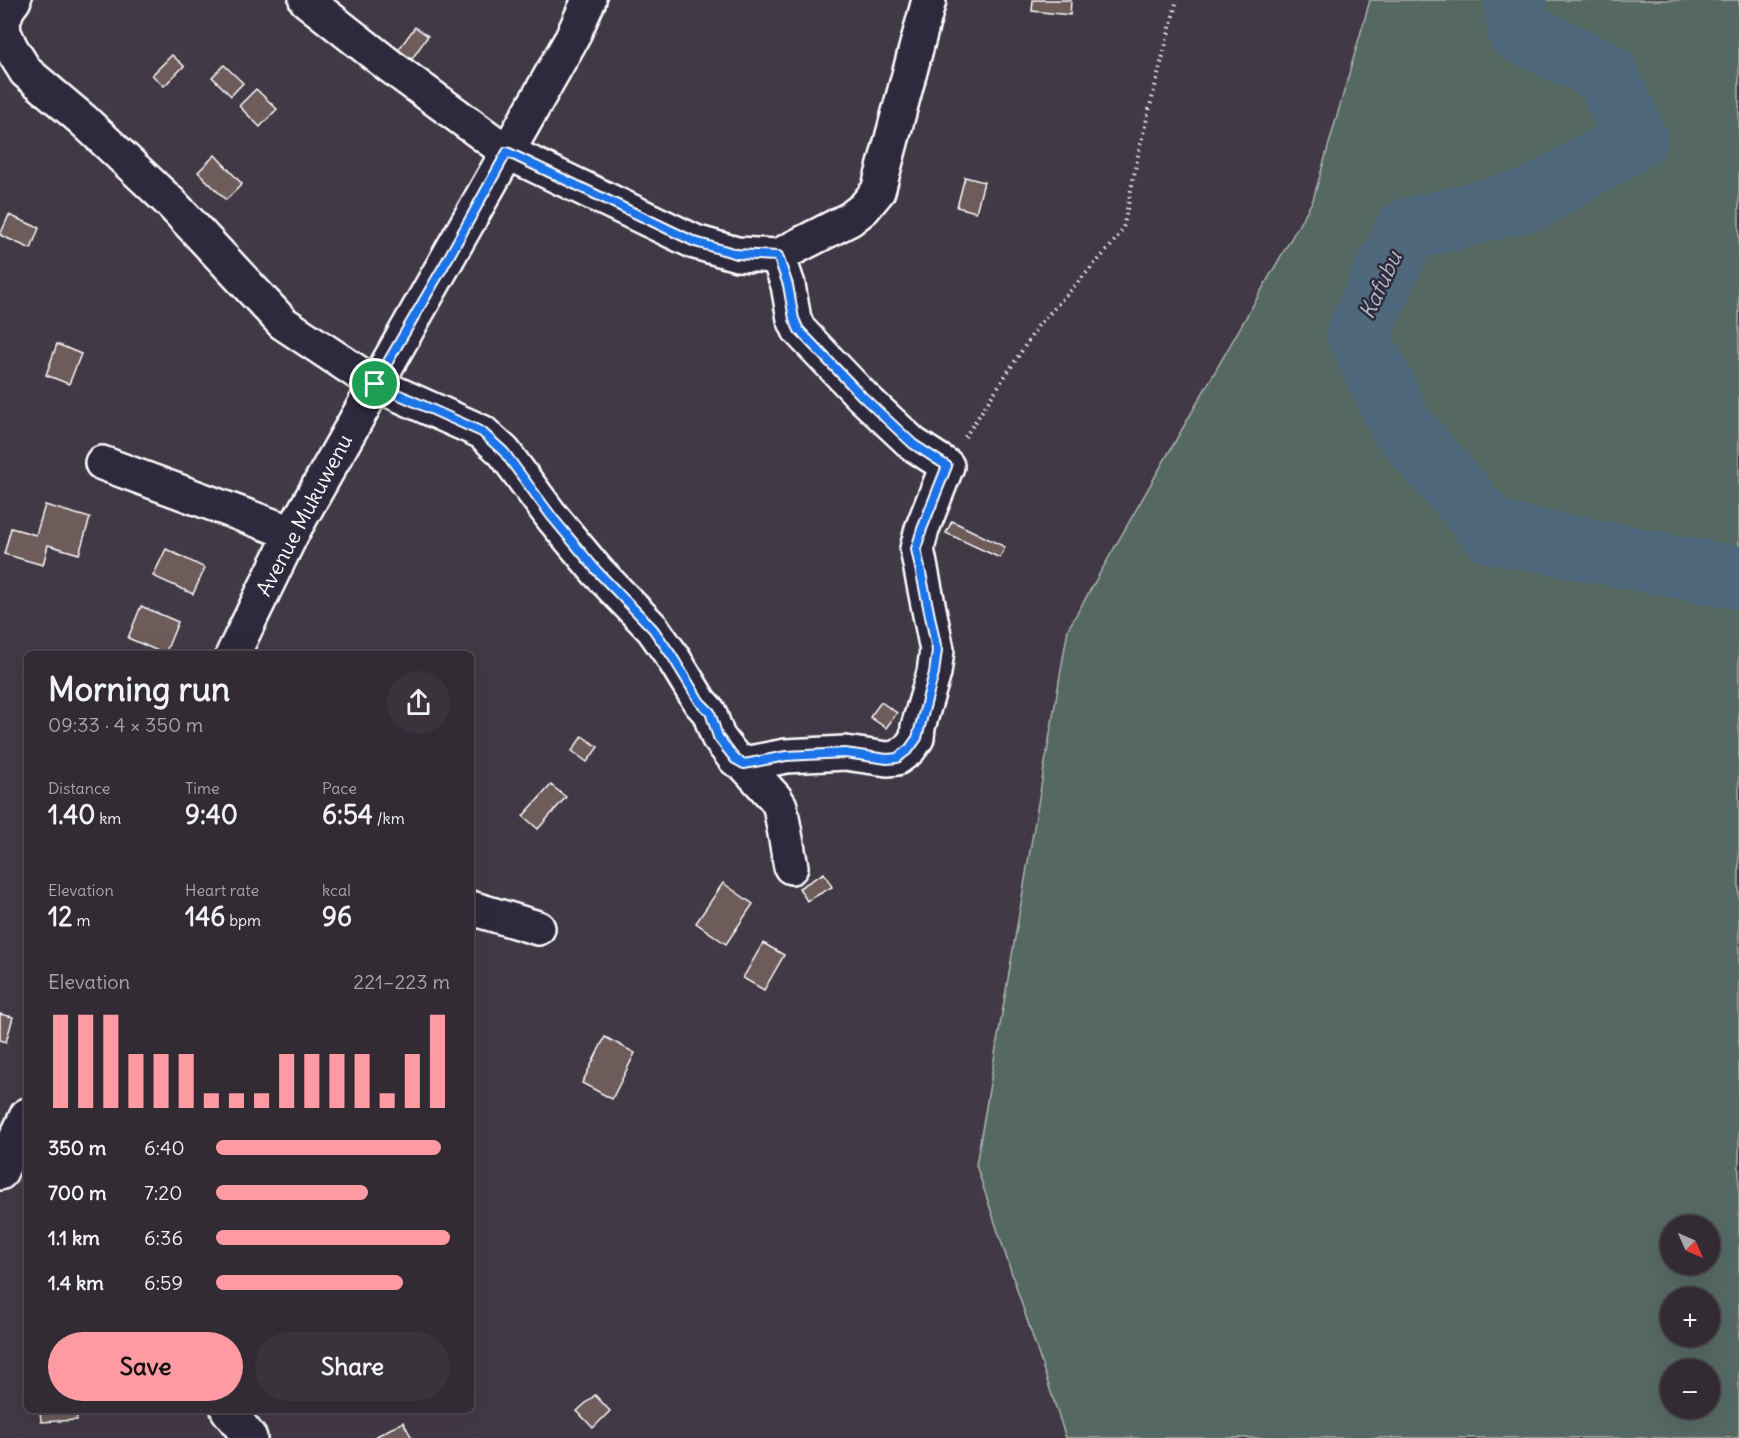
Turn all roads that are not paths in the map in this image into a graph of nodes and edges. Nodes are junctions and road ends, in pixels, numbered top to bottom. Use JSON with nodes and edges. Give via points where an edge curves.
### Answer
{"nodes":[{"id":1,"x":14,"y":0,"type":"edge"},
{"id":2,"x":306,"y":0,"type":"edge"},
{"id":3,"x":589,"y":0,"type":"edge"},
{"id":4,"x":929,"y":0,"type":"edge"},
{"id":5,"x":507,"y":152,"type":"junction"},
{"id":6,"x":778,"y":256,"type":"junction"},
{"id":7,"x":375,"y":384,"type":"junction"},
{"id":8,"x":102,"y":463,"type":"dead end"},
{"id":9,"x":292,"y":533,"type":"junction"},
{"id":10,"x":234,"y":651,"type":"edge"},
{"id":11,"x":744,"y":764,"type":"junction"},
{"id":12,"x":791,"y":867,"type":"dead end"},
{"id":13,"x":474,"y":909,"type":"edge"},
{"id":14,"x":538,"y":928,"type":"dead end"},
{"id":15,"x":24,"y":1127,"type":"edge"},
{"id":16,"x":0,"y":1173,"type":"edge"},
{"id":17,"x":230,"y":1413,"type":"edge"},
{"id":18,"x":250,"y":1438,"type":"edge"}],
"edges":[{"from":1,"to":7,"type":"street","via":[[3,21],[4,33],[26,72],[171,202],[283,323]]},
{"from":2,"to":5,"type":"street"},
{"from":3,"to":5,"type":"street","name":"Avenue Mukuwenu","via":[[572,38]]},
{"from":4,"to":6,"type":"street","via":[[878,191],[850,219]]},
{"from":5,"to":6,"type":"street","via":[[695,242],[737,254]]},
{"from":5,"to":7,"type":"street","name":"Avenue Mukuwenu"},
{"from":6,"to":11,"type":"street","via":[[799,330],[913,444],[947,466],[916,549],[937,650],[917,738],[897,758],[845,753],[786,756]]},
{"from":7,"to":9,"type":"street","name":"Avenue Mukuwenu"},
{"from":7,"to":11,"type":"street","via":[[482,432],[504,452],[552,517],[653,629],[710,712],[718,737],[735,759]]},
{"from":8,"to":9,"type":"street"},
{"from":9,"to":10,"type":"street","name":"Avenue Mukuwenu"},
{"from":11,"to":12,"type":"street","via":[[780,806]]},
{"from":13,"to":14,"type":"street"},
{"from":15,"to":16,"type":"street"},
{"from":17,"to":18,"type":"street"}]}
